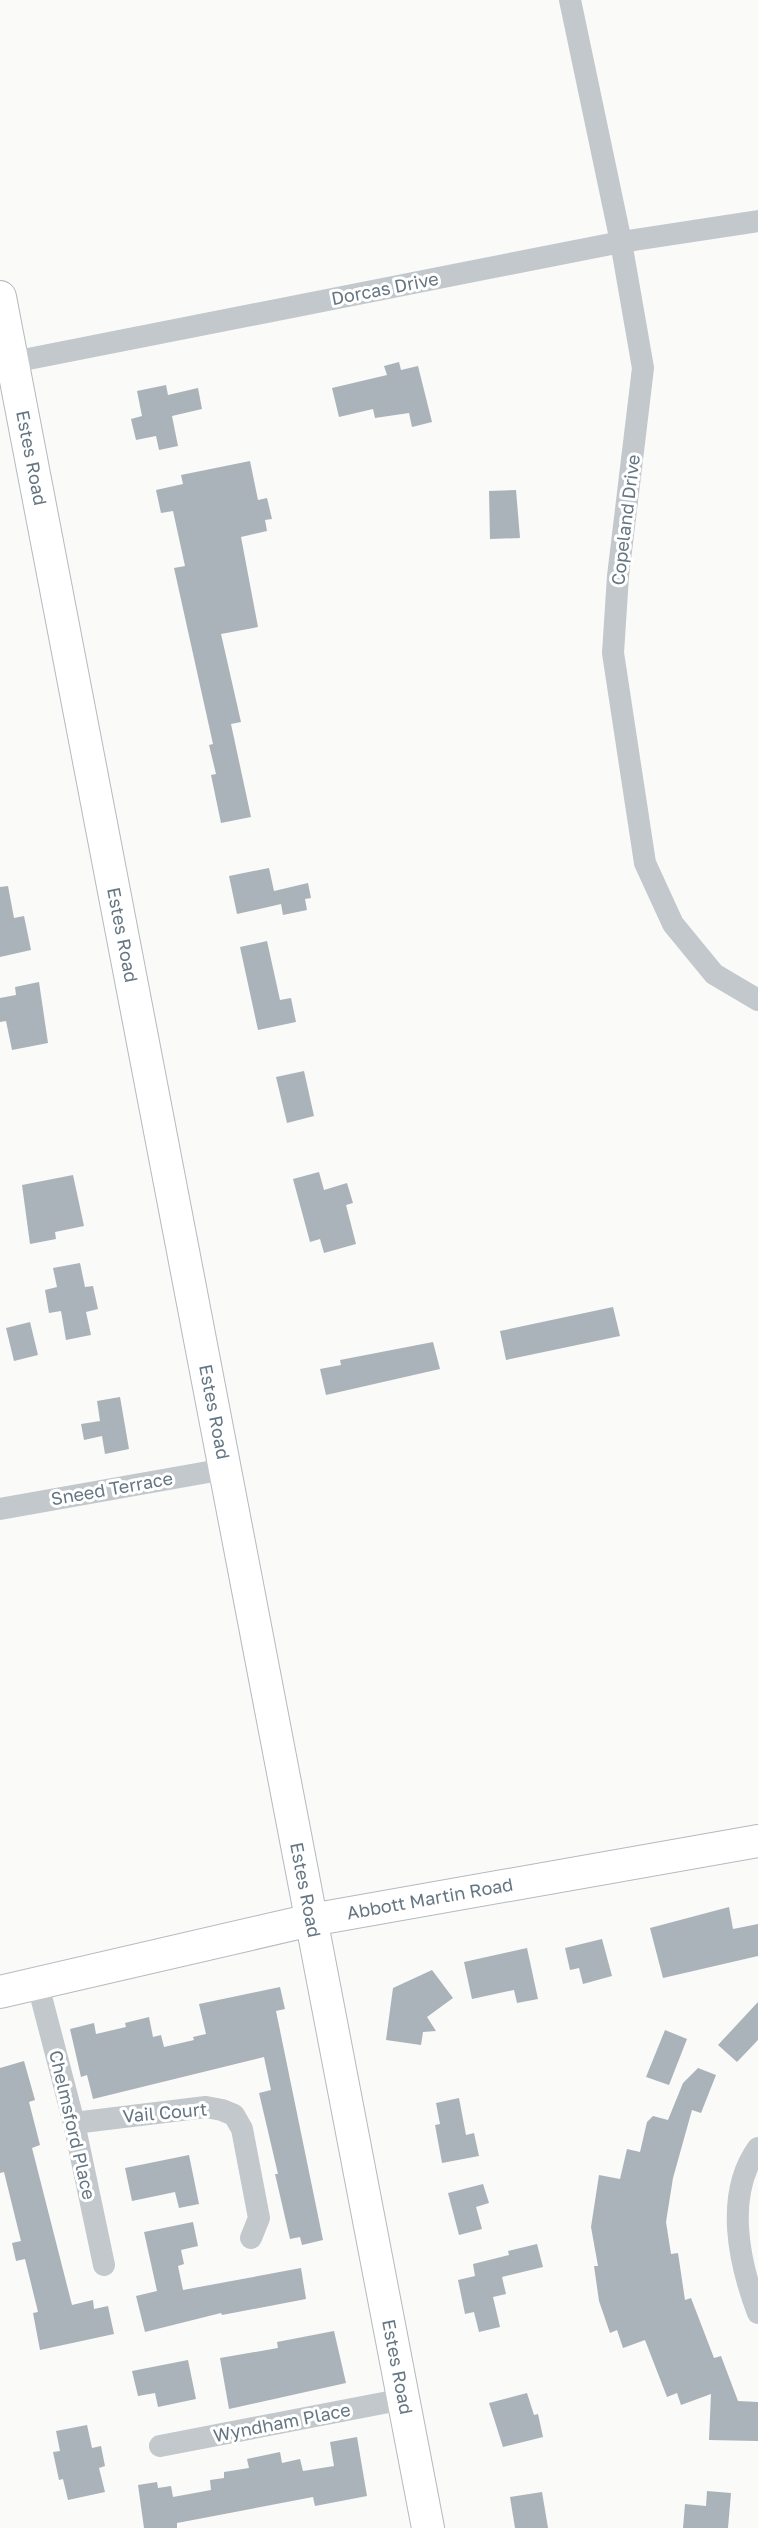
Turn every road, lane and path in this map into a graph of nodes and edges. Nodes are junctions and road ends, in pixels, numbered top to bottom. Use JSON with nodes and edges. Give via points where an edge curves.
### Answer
{"nodes":[{"id":1,"x":570,"y":0,"type":"edge"},
{"id":2,"x":758,"y":222,"type":"edge"},
{"id":3,"x":621,"y":242,"type":"junction"},
{"id":4,"x":0,"y":297,"type":"edge"},
{"id":5,"x":13,"y":362,"type":"junction"},
{"id":6,"x":758,"y":1000,"type":"edge"},
{"id":7,"x":225,"y":1469,"type":"junction"},
{"id":8,"x":0,"y":1509,"type":"edge"},
{"id":9,"x":758,"y":1841,"type":"edge"},
{"id":10,"x":311,"y":1920,"type":"junction"},
{"id":11,"x":38,"y":1985,"type":"junction"},
{"id":12,"x":0,"y":1992,"type":"edge"},
{"id":13,"x":74,"y":2123,"type":"junction"},
{"id":14,"x":758,"y":2148,"type":"edge"},
{"id":15,"x":251,"y":2238,"type":"dead end"},
{"id":16,"x":104,"y":2265,"type":"dead end"},
{"id":17,"x":758,"y":2313,"type":"edge"},
{"id":18,"x":404,"y":2399,"type":"junction"},
{"id":19,"x":160,"y":2446,"type":"dead end"},
{"id":20,"x":428,"y":2528,"type":"edge"}],
"edges":[{"from":1,"to":3,"type":"street","name":"Copeland Drive"},
{"from":2,"to":3,"type":"street","name":"Dorcas Drive"},
{"from":3,"to":5,"type":"street","name":"Dorcas Drive"},
{"from":3,"to":6,"type":"street","name":"Copeland Drive","via":[[643,368],[618,576],[613,653],[645,863],[673,924],[714,974]]},
{"from":4,"to":5,"type":"main road","name":"Estes Road"},
{"from":5,"to":7,"type":"main road","name":"Estes Road"},
{"from":7,"to":8,"type":"street","name":"Sneed Terrace"},
{"from":7,"to":10,"type":"main road","name":"Estes Road"},
{"from":9,"to":10,"type":"main road","name":"Abbott Martin Road"},
{"from":10,"to":11,"type":"main road","name":"Abbott Martin Road"},
{"from":10,"to":18,"type":"main road","name":"Estes Road"},
{"from":11,"to":12,"type":"main road","name":"Abbott Martin Road"},
{"from":11,"to":13,"type":"street","name":"Chelmsford Place"},
{"from":13,"to":15,"type":"street","name":"Vail Court","via":[[206,2107],[234,2115],[242,2129],[259,2218]]},
{"from":13,"to":16,"type":"street","name":"Chelmsford Place"},
{"from":14,"to":17,"type":"street","via":[[746,2165],[738,2214],[740,2256]]},
{"from":18,"to":19,"type":"street","name":"Wyndham Place"},
{"from":18,"to":20,"type":"main road","name":"Estes Road"}]}
